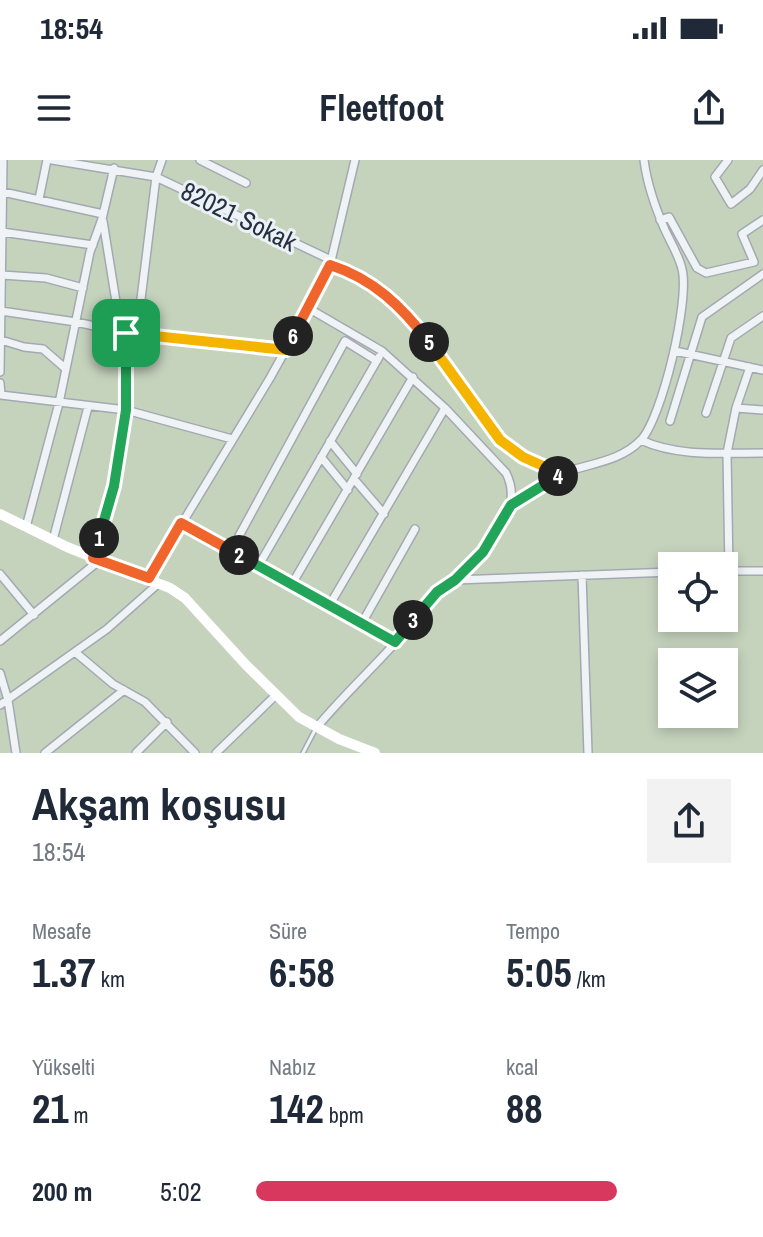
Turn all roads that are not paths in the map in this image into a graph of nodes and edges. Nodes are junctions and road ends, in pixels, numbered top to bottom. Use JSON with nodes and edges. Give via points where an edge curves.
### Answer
{"nodes":[{"id":1,"x":3,"y":160,"type":"edge"},
{"id":2,"x":50,"y":160,"type":"edge"},
{"id":3,"x":162,"y":160,"type":"edge"},
{"id":4,"x":200,"y":160,"type":"edge"},
{"id":5,"x":644,"y":160,"type":"edge"},
{"id":6,"x":728,"y":160,"type":"edge"},
{"id":7,"x":353,"y":161,"type":"edge"},
{"id":8,"x":111,"y":165,"type":"edge"},
{"id":9,"x":763,"y":170,"type":"edge"},
{"id":10,"x":156,"y":177,"type":"junction"},
{"id":11,"x":246,"y":183,"type":"dead end"},
{"id":12,"x":3,"y":192,"type":"junction"},
{"id":13,"x":39,"y":199,"type":"junction"},
{"id":14,"x":103,"y":216,"type":"junction"},
{"id":15,"x":660,"y":220,"type":"junction"},
{"id":16,"x":763,"y":220,"type":"edge"},
{"id":17,"x":2,"y":228,"type":"edge"},
{"id":18,"x":93,"y":245,"type":"junction"},
{"id":19,"x":330,"y":263,"type":"junction"},
{"id":20,"x":763,"y":274,"type":"edge"},
{"id":21,"x":2,"y":275,"type":"edge"},
{"id":22,"x":83,"y":288,"type":"junction"},
{"id":23,"x":308,"y":308,"type":"junction"},
{"id":24,"x":763,"y":316,"type":"edge"},
{"id":25,"x":1,"y":317,"type":"edge"},
{"id":26,"x":76,"y":322,"type":"junction"},
{"id":27,"x":126,"y":333,"type":"junction"},
{"id":28,"x":1,"y":340,"type":"edge"},
{"id":29,"x":286,"y":350,"type":"junction"},
{"id":30,"x":382,"y":351,"type":"junction"},
{"id":31,"x":675,"y":351,"type":"junction"},
{"id":32,"x":690,"y":355,"type":"junction"},
{"id":33,"x":377,"y":361,"type":"junction"},
{"id":34,"x":722,"y":361,"type":"junction"},
{"id":35,"x":750,"y":367,"type":"junction"},
{"id":36,"x":66,"y":369,"type":"junction"},
{"id":37,"x":763,"y":370,"type":"edge"},
{"id":38,"x":0,"y":372,"type":"edge"},
{"id":39,"x":413,"y":377,"type":"junction"},
{"id":40,"x":0,"y":383,"type":"edge"},
{"id":41,"x":59,"y":403,"type":"junction"},
{"id":42,"x":88,"y":407,"type":"junction"},
{"id":43,"x":445,"y":408,"type":"junction"},
{"id":44,"x":736,"y":408,"type":"junction"},
{"id":45,"x":126,"y":410,"type":"junction"},
{"id":46,"x":763,"y":410,"type":"edge"},
{"id":47,"x":706,"y":413,"type":"dead end"},
{"id":48,"x":670,"y":421,"type":"dead end"},
{"id":49,"x":232,"y":439,"type":"junction"},
{"id":50,"x":641,"y":440,"type":"junction"},
{"id":51,"x":330,"y":441,"type":"junction"},
{"id":52,"x":727,"y":453,"type":"junction"},
{"id":53,"x":763,"y":453,"type":"edge"},
{"id":54,"x":321,"y":457,"type":"junction"},
{"id":55,"x":568,"y":471,"type":"junction"},
{"id":56,"x":356,"y":476,"type":"junction"},
{"id":57,"x":348,"y":490,"type":"junction"},
{"id":58,"x":511,"y":505,"type":"junction"},
{"id":59,"x":384,"y":514,"type":"junction"},
{"id":60,"x":1,"y":515,"type":"edge"},
{"id":61,"x":181,"y":523,"type":"junction"},
{"id":62,"x":26,"y":527,"type":"junction"},
{"id":63,"x":415,"y":529,"type":"dead end"},
{"id":64,"x":239,"y":536,"type":"dead end"},
{"id":65,"x":53,"y":540,"type":"junction"},
{"id":66,"x":726,"y":552,"type":"edge"},
{"id":67,"x":263,"y":558,"type":"dead end"},
{"id":68,"x":97,"y":559,"type":"junction"},
{"id":69,"x":738,"y":571,"type":"edge"},
{"id":70,"x":763,"y":571,"type":"edge"},
{"id":71,"x":658,"y":572,"type":"edge"},
{"id":72,"x":0,"y":574,"type":"edge"},
{"id":73,"x":582,"y":575,"type":"junction"},
{"id":74,"x":154,"y":580,"type":"junction"},
{"id":75,"x":455,"y":580,"type":"junction"},
{"id":76,"x":292,"y":584,"type":"junction"},
{"id":77,"x":329,"y":606,"type":"junction"},
{"id":78,"x":34,"y":615,"type":"junction"},
{"id":79,"x":362,"y":623,"type":"junction"},
{"id":80,"x":0,"y":641,"type":"edge"},
{"id":81,"x":395,"y":642,"type":"junction"},
{"id":82,"x":75,"y":652,"type":"junction"},
{"id":83,"x":0,"y":673,"type":"edge"},
{"id":84,"x":124,"y":690,"type":"junction"},
{"id":85,"x":276,"y":695,"type":"junction"},
{"id":86,"x":8,"y":700,"type":"junction"},
{"id":87,"x":0,"y":705,"type":"edge"},
{"id":88,"x":167,"y":722,"type":"junction"},
{"id":89,"x":317,"y":727,"type":"junction"},
{"id":90,"x":16,"y":753,"type":"edge"},
{"id":91,"x":45,"y":753,"type":"edge"},
{"id":92,"x":136,"y":753,"type":"edge"},
{"id":93,"x":195,"y":753,"type":"edge"},
{"id":94,"x":216,"y":753,"type":"edge"},
{"id":95,"x":303,"y":753,"type":"edge"},
{"id":96,"x":375,"y":753,"type":"edge"},
{"id":97,"x":588,"y":753,"type":"edge"}],
"edges":[{"from":1,"to":12,"type":"street"},
{"from":2,"to":8,"type":"street","name":"82021 Sokak"},
{"from":2,"to":13,"type":"street"},
{"from":3,"to":10,"type":"street"},
{"from":4,"to":11,"type":"street"},
{"from":5,"to":15,"type":"street"},
{"from":6,"to":9,"type":"street","via":[[715,177],[731,204]]},
{"from":7,"to":19,"type":"street"},
{"from":8,"to":10,"type":"street","name":"82021 Sokak"},
{"from":8,"to":14,"type":"street"},
{"from":10,"to":19,"type":"street","name":"82021 Sokak"},
{"from":10,"to":27,"type":"street","via":[[141,299]]},
{"from":12,"to":13,"type":"street"},
{"from":12,"to":17,"type":"street"},
{"from":13,"to":14,"type":"street"},
{"from":14,"to":18,"type":"street"},
{"from":14,"to":27,"type":"street","via":[[118,314]]},
{"from":15,"to":16,"type":"street","via":[[669,217],[697,268],[706,273],[754,262],[742,234]]},
{"from":15,"to":31,"type":"street","via":[[683,270]]},
{"from":17,"to":18,"type":"street"},
{"from":17,"to":21,"type":"street"},
{"from":18,"to":22,"type":"street"},
{"from":19,"to":23,"type":"street"},
{"from":19,"to":55,"type":"street","name":"82021 Sokak","via":[[375,285],[421,332],[500,440],[523,457]]},
{"from":20,"to":32,"type":"street","via":[[707,311]]},
{"from":21,"to":22,"type":"street","via":[[46,278]]},
{"from":21,"to":25,"type":"street"},
{"from":22,"to":26,"type":"street"},
{"from":23,"to":29,"type":"street"},
{"from":23,"to":30,"type":"street"},
{"from":24,"to":34,"type":"street","via":[[731,338]]},
{"from":25,"to":26,"type":"street"},
{"from":25,"to":28,"type":"street"},
{"from":26,"to":27,"type":"street"},
{"from":26,"to":36,"type":"street"},
{"from":27,"to":29,"type":"street"},
{"from":27,"to":45,"type":"street"},
{"from":28,"to":36,"type":"street","via":[[43,349]]},
{"from":28,"to":38,"type":"street"},
{"from":29,"to":49,"type":"street"},
{"from":30,"to":33,"type":"street"},
{"from":30,"to":39,"type":"street"},
{"from":31,"to":32,"type":"street"},
{"from":31,"to":50,"type":"street"},
{"from":32,"to":34,"type":"street"},
{"from":32,"to":48,"type":"street"},
{"from":33,"to":51,"type":"street"},
{"from":33,"to":64,"type":"street","via":[[345,341]]},
{"from":34,"to":35,"type":"street"},
{"from":34,"to":47,"type":"street"},
{"from":35,"to":37,"type":"street"},
{"from":35,"to":44,"type":"street"},
{"from":36,"to":41,"type":"street"},
{"from":39,"to":43,"type":"street"},
{"from":39,"to":56,"type":"street"},
{"from":40,"to":41,"type":"street","via":[[1,395]]},
{"from":41,"to":42,"type":"street"},
{"from":41,"to":62,"type":"street"},
{"from":42,"to":45,"type":"street"},
{"from":42,"to":65,"type":"street"},
{"from":43,"to":58,"type":"street","via":[[506,473],[513,487]]},
{"from":43,"to":59,"type":"street"},
{"from":44,"to":46,"type":"street"},
{"from":44,"to":52,"type":"street"},
{"from":45,"to":49,"type":"street"},
{"from":45,"to":68,"type":"street"},
{"from":49,"to":61,"type":"street"},
{"from":50,"to":52,"type":"street","via":[[661,449]]},
{"from":50,"to":55,"type":"street","via":[[617,457]]},
{"from":51,"to":54,"type":"street"},
{"from":51,"to":56,"type":"street"},
{"from":52,"to":53,"type":"street"},
{"from":52,"to":66,"type":"street"},
{"from":54,"to":57,"type":"street"},
{"from":54,"to":67,"type":"street"},
{"from":55,"to":58,"type":"street"},
{"from":56,"to":57,"type":"street"},
{"from":56,"to":59,"type":"street"},
{"from":57,"to":76,"type":"street"},
{"from":58,"to":75,"type":"street","via":[[483,552]]},
{"from":59,"to":77,"type":"street"},
{"from":60,"to":62,"type":"main road"},
{"from":61,"to":74,"type":"street"},
{"from":61,"to":76,"type":"street"},
{"from":62,"to":65,"type":"main road"},
{"from":63,"to":79,"type":"street"},
{"from":65,"to":68,"type":"main road"},
{"from":68,"to":74,"type":"main road"},
{"from":68,"to":78,"type":"street"},
{"from":69,"to":70,"type":"street"},
{"from":71,"to":73,"type":"street"},
{"from":72,"to":78,"type":"street"},
{"from":73,"to":75,"type":"street"},
{"from":73,"to":97,"type":"street"},
{"from":74,"to":82,"type":"street","via":[[107,629]]},
{"from":74,"to":85,"type":"main road","via":[[185,598]]},
{"from":75,"to":81,"type":"street","via":[[437,592]]},
{"from":76,"to":77,"type":"street"},
{"from":77,"to":79,"type":"street"},
{"from":78,"to":80,"type":"street"},
{"from":79,"to":81,"type":"street"},
{"from":81,"to":89,"type":"street"},
{"from":82,"to":84,"type":"street"},
{"from":82,"to":86,"type":"street"},
{"from":83,"to":86,"type":"street"},
{"from":84,"to":88,"type":"street"},
{"from":84,"to":91,"type":"street"},
{"from":85,"to":89,"type":"main road"},
{"from":85,"to":94,"type":"street"},
{"from":86,"to":87,"type":"street"},
{"from":86,"to":90,"type":"street"},
{"from":88,"to":92,"type":"street"},
{"from":88,"to":93,"type":"street"},
{"from":89,"to":95,"type":"lane"},
{"from":89,"to":96,"type":"main road"}]}
